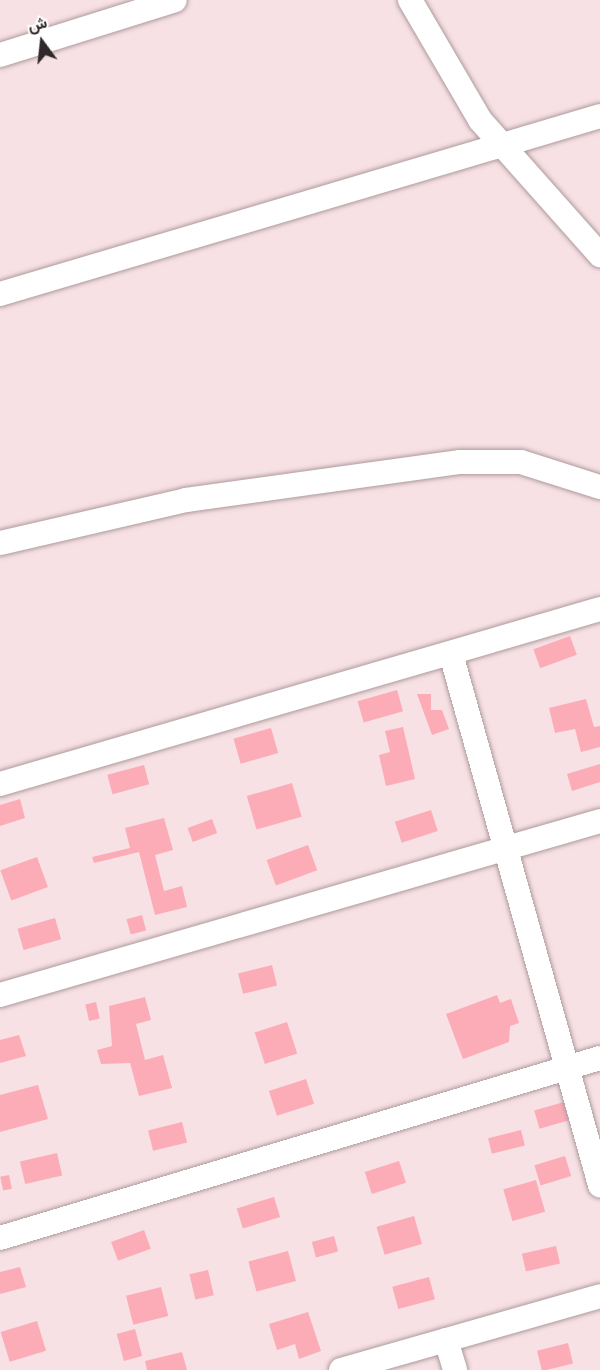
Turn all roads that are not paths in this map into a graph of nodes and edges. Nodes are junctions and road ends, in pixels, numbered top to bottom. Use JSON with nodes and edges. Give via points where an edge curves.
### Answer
{"nodes":[{"id":1,"x":175,"y":0,"type":"edge"},
{"id":2,"x":410,"y":0,"type":"edge"},
{"id":3,"x":0,"y":55,"type":"edge"},
{"id":4,"x":600,"y":116,"type":"edge"},
{"id":5,"x":502,"y":144,"type":"junction"},
{"id":6,"x":600,"y":255,"type":"edge"},
{"id":7,"x":0,"y":294,"type":"edge"},
{"id":8,"x":600,"y":487,"type":"edge"},
{"id":9,"x":0,"y":543,"type":"edge"},
{"id":10,"x":600,"y":609,"type":"edge"},
{"id":11,"x":451,"y":654,"type":"junction"},
{"id":12,"x":0,"y":784,"type":"edge"},
{"id":13,"x":600,"y":821,"type":"edge"},
{"id":14,"x":502,"y":849,"type":"junction"},
{"id":15,"x":0,"y":995,"type":"edge"},
{"id":16,"x":600,"y":1058,"type":"edge"},
{"id":17,"x":565,"y":1068,"type":"junction"},
{"id":18,"x":600,"y":1185,"type":"edge"},
{"id":19,"x":0,"y":1238,"type":"edge"},
{"id":20,"x":600,"y":1296,"type":"edge"},
{"id":21,"x":446,"y":1340,"type":"junction"},
{"id":22,"x":340,"y":1370,"type":"edge"},
{"id":23,"x":454,"y":1370,"type":"edge"}],
"edges":[{"from":1,"to":3,"type":"street"},
{"from":2,"to":5,"type":"street","via":[[458,86]]},
{"from":4,"to":5,"type":"street"},
{"from":5,"to":6,"type":"street"},
{"from":5,"to":7,"type":"street"},
{"from":8,"to":9,"type":"street","via":[[520,462],[460,462],[186,500]]},
{"from":10,"to":11,"type":"street"},
{"from":11,"to":12,"type":"street"},
{"from":11,"to":14,"type":"street"},
{"from":13,"to":14,"type":"street"},
{"from":14,"to":15,"type":"street"},
{"from":14,"to":17,"type":"street"},
{"from":16,"to":17,"type":"street"},
{"from":17,"to":18,"type":"street"},
{"from":17,"to":19,"type":"street"},
{"from":20,"to":21,"type":"street"},
{"from":21,"to":22,"type":"street"},
{"from":21,"to":23,"type":"street"}]}
